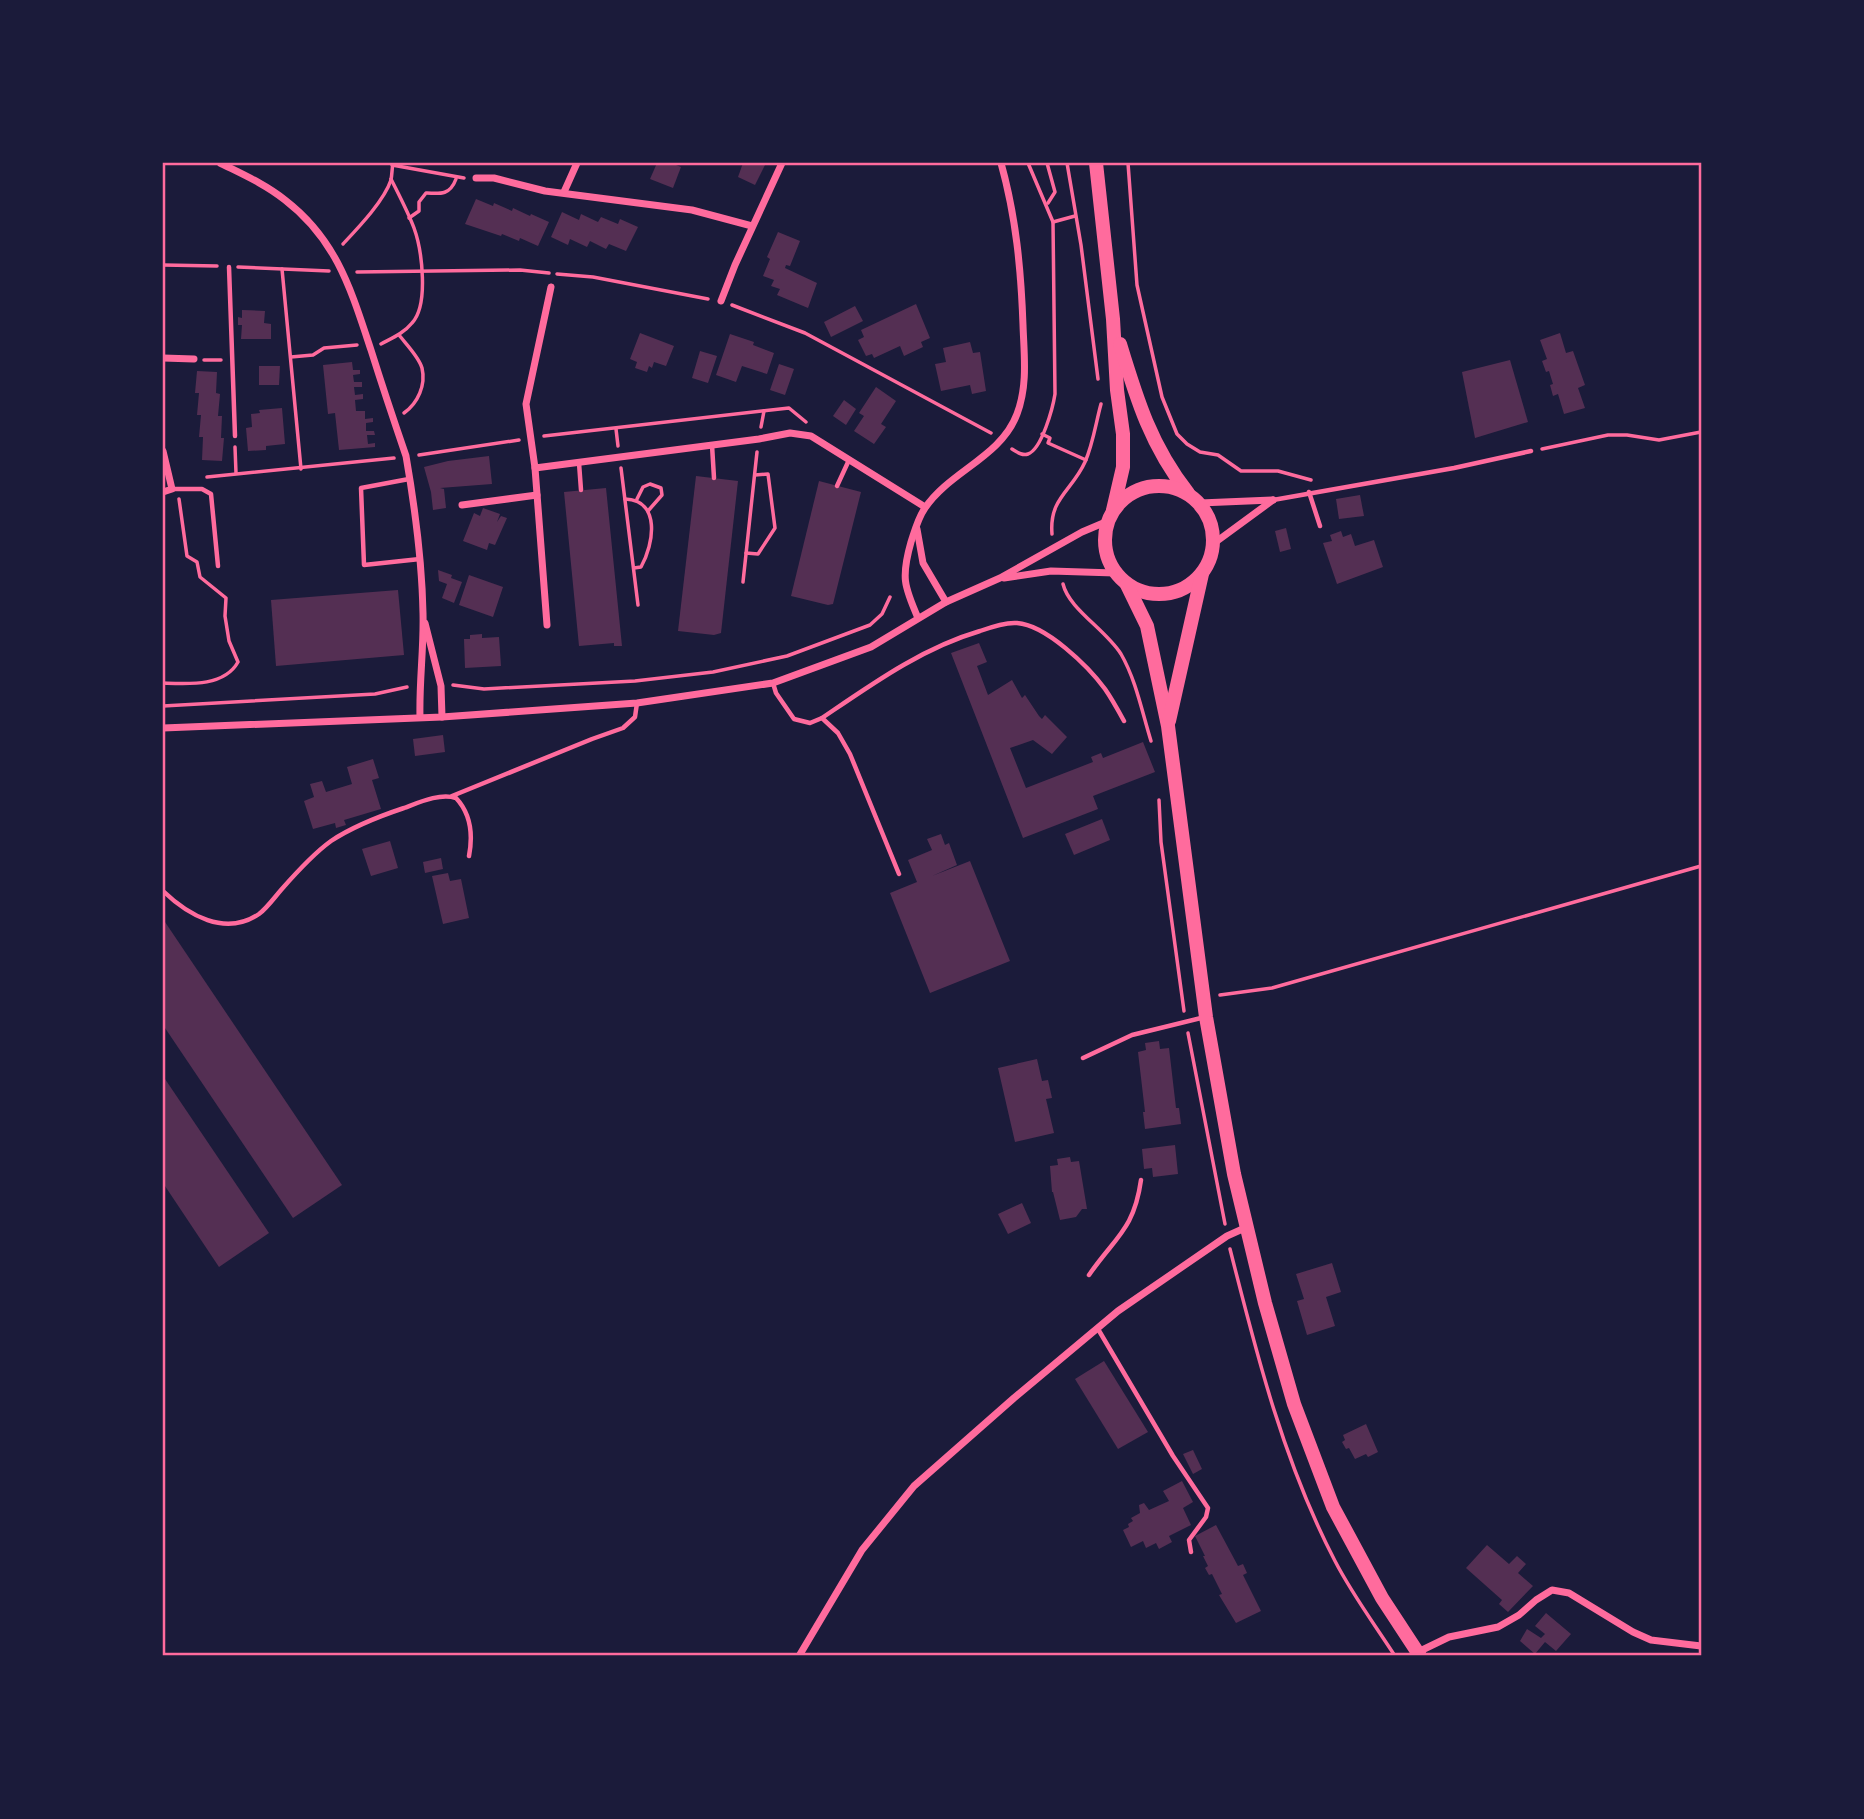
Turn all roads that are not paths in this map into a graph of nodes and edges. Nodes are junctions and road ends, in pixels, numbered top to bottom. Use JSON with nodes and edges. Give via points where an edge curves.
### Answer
{"nodes":[{"id":1,"x":220,"y":163,"type":"edge"},
{"id":2,"x":577,"y":163,"type":"edge"},
{"id":3,"x":782,"y":163,"type":"edge"},
{"id":4,"x":1000,"y":163,"type":"edge"},
{"id":5,"x":1096,"y":163,"type":"edge"},
{"id":6,"x":476,"y":178,"type":"road end"},
{"id":7,"x":564,"y":192,"type":"junction"},
{"id":8,"x":752,"y":226,"type":"junction"},
{"id":9,"x":229,"y":267,"type":"road end"},
{"id":10,"x":551,"y":287,"type":"dead end"},
{"id":11,"x":721,"y":301,"type":"road end"},
{"id":12,"x":1113,"y":319,"type":"junction"},
{"id":13,"x":163,"y":358,"type":"edge"},
{"id":14,"x":194,"y":359,"type":"road end"},
{"id":15,"x":235,"y":436,"type":"road end"},
{"id":16,"x":712,"y":445,"type":"junction"},
{"id":17,"x":163,"y":451,"type":"edge"},
{"id":18,"x":1531,"y":451,"type":"road end"},
{"id":19,"x":849,"y":460,"type":"junction"},
{"id":20,"x":579,"y":463,"type":"junction"},
{"id":21,"x":535,"y":468,"type":"junction"},
{"id":22,"x":714,"y":478,"type":"dead end"},
{"id":23,"x":410,"y":479,"type":"junction"},
{"id":24,"x":837,"y":485,"type":"dead end"},
{"id":25,"x":172,"y":489,"type":"junction"},
{"id":26,"x":581,"y":490,"type":"dead end"},
{"id":27,"x":163,"y":492,"type":"edge"},
{"id":28,"x":1309,"y":492,"type":"junction"},
{"id":29,"x":537,"y":495,"type":"junction"},
{"id":30,"x":1195,"y":499,"type":"junction"},
{"id":31,"x":1273,"y":500,"type":"junction"},
{"id":32,"x":462,"y":505,"type":"dead end"},
{"id":33,"x":925,"y":507,"type":"junction"},
{"id":34,"x":1110,"y":515,"type":"junction"},
{"id":35,"x":916,"y":525,"type":"junction"},
{"id":36,"x":1320,"y":526,"type":"dead end"},
{"id":37,"x":1213,"y":544,"type":"junction"},
{"id":38,"x":420,"y":559,"type":"junction"},
{"id":39,"x":218,"y":566,"type":"dead end"},
{"id":40,"x":1115,"y":573,"type":"junction"},
{"id":41,"x":1202,"y":573,"type":"junction"},
{"id":42,"x":1000,"y":578,"type":"junction"},
{"id":43,"x":1127,"y":585,"type":"junction"},
{"id":44,"x":946,"y":602,"type":"junction"},
{"id":45,"x":424,"y":615,"type":"junction"},
{"id":46,"x":918,"y":618,"type":"junction"},
{"id":47,"x":547,"y":625,"type":"dead end"},
{"id":48,"x":773,"y":683,"type":"junction"},
{"id":49,"x":637,"y":703,"type":"junction"},
{"id":50,"x":420,"y":717,"type":"junction"},
{"id":51,"x":442,"y":717,"type":"junction"},
{"id":52,"x":822,"y":718,"type":"junction"},
{"id":53,"x":1124,"y":721,"type":"dead end"},
{"id":54,"x":1168,"y":726,"type":"junction"},
{"id":55,"x":163,"y":728,"type":"edge"},
{"id":56,"x":451,"y":796,"type":"junction"},
{"id":57,"x":469,"y":856,"type":"dead end"},
{"id":58,"x":899,"y":874,"type":"dead end"},
{"id":59,"x":163,"y":891,"type":"edge"},
{"id":60,"x":1206,"y":1017,"type":"junction"},
{"id":61,"x":1083,"y":1058,"type":"dead end"},
{"id":62,"x":1141,"y":1180,"type":"dead end"},
{"id":63,"x":1247,"y":1227,"type":"junction"},
{"id":64,"x":1089,"y":1275,"type":"dead end"},
{"id":65,"x":1098,"y":1328,"type":"junction"},
{"id":66,"x":1191,"y":1552,"type":"dead end"},
{"id":67,"x":1701,"y":1646,"type":"edge"},
{"id":68,"x":1419,"y":1654,"type":"edge"},
{"id":69,"x":799,"y":1656,"type":"edge"}],
"edges":[{"from":1,"to":23,"type":"street","via":[[284,199],[333,251],[356,302]]},
{"from":2,"to":7,"type":"street"},
{"from":3,"to":8,"type":"street"},
{"from":4,"to":33,"type":"street","via":[[1018,240],[1023,393],[1002,441]]},
{"from":5,"to":12,"type":"main road"},
{"from":6,"to":7,"type":"street"},
{"from":7,"to":8,"type":"street","via":[[692,210]]},
{"from":8,"to":11,"type":"street"},
{"from":9,"to":15,"type":"lane"},
{"from":10,"to":21,"type":"street","via":[[526,404]]},
{"from":12,"to":30,"type":"main road","via":[[1142,415],[1170,470]]},
{"from":12,"to":34,"type":"main road","via":[[1123,467]]},
{"from":13,"to":14,"type":"street"},
{"from":16,"to":19,"type":"street","via":[[790,433],[811,436]]},
{"from":16,"to":20,"type":"street"},
{"from":16,"to":22,"type":"lane"},
{"from":17,"to":25,"type":"street"},
{"from":18,"to":28,"type":"lane"},
{"from":19,"to":24,"type":"lane"},
{"from":19,"to":33,"type":"street"},
{"from":20,"to":21,"type":"street"},
{"from":20,"to":26,"type":"lane"},
{"from":21,"to":29,"type":"street"},
{"from":23,"to":38,"type":"street"},
{"from":23,"to":38,"type":"lane","via":[[361,488],[364,565]]},
{"from":25,"to":27,"type":"street"},
{"from":25,"to":39,"type":"lane","via":[[202,489],[211,494]]},
{"from":28,"to":31,"type":"lane"},
{"from":28,"to":36,"type":"lane"},
{"from":29,"to":32,"type":"street"},
{"from":29,"to":47,"type":"street"},
{"from":30,"to":31,"type":"street"},
{"from":30,"to":34,"type":"main road","via":[[1157,485],[1125,497]]},
{"from":30,"to":37,"type":"main road","via":[[1212,525]]},
{"from":31,"to":37,"type":"street"},
{"from":33,"to":35,"type":"street"},
{"from":34,"to":40,"type":"main road","via":[[1104,542]]},
{"from":34,"to":42,"type":"street"},
{"from":35,"to":44,"type":"street","via":[[923,563]]},
{"from":35,"to":46,"type":"street","via":[[904,566],[906,589]]},
{"from":37,"to":41,"type":"main road"},
{"from":38,"to":45,"type":"street"},
{"from":40,"to":42,"type":"street","via":[[1051,571]]},
{"from":40,"to":43,"type":"main road"},
{"from":41,"to":43,"type":"main road","via":[[1190,585],[1158,595]]},
{"from":41,"to":54,"type":"main road"},
{"from":42,"to":44,"type":"street"},
{"from":43,"to":54,"type":"main road","via":[[1147,626]]},
{"from":44,"to":46,"type":"street"},
{"from":45,"to":50,"type":"street"},
{"from":45,"to":51,"type":"street"},
{"from":46,"to":48,"type":"street","via":[[871,647]]},
{"from":48,"to":49,"type":"street"},
{"from":48,"to":52,"type":"lane","via":[[794,719],[810,723]]},
{"from":49,"to":51,"type":"street"},
{"from":49,"to":56,"type":"lane","via":[[635,717],[623,729]]},
{"from":50,"to":51,"type":"street"},
{"from":50,"to":55,"type":"street"},
{"from":52,"to":53,"type":"lane","via":[[948,640],[1016,622],[1042,631],[1078,661],[1104,688]]},
{"from":52,"to":58,"type":"lane","via":[[850,754]]},
{"from":54,"to":60,"type":"main road"},
{"from":56,"to":57,"type":"lane","via":[[460,802],[473,835]]},
{"from":56,"to":59,"type":"lane","via":[[387,814],[331,841],[261,912],[243,921],[222,924],[201,918]]},
{"from":60,"to":61,"type":"lane","via":[[1132,1035]]},
{"from":60,"to":63,"type":"main road"},
{"from":62,"to":64,"type":"lane","via":[[1129,1224]]},
{"from":63,"to":65,"type":"street","via":[[1227,1236]]},
{"from":63,"to":68,"type":"main road","via":[[1281,1363],[1310,1450],[1359,1558]]},
{"from":65,"to":66,"type":"lane","via":[[1208,1508],[1189,1540]]},
{"from":65,"to":69,"type":"street","via":[[914,1486],[862,1550]]},
{"from":67,"to":68,"type":"street","via":[[1651,1640],[1569,1593],[1552,1590],[1498,1627],[1449,1637]]}]}
